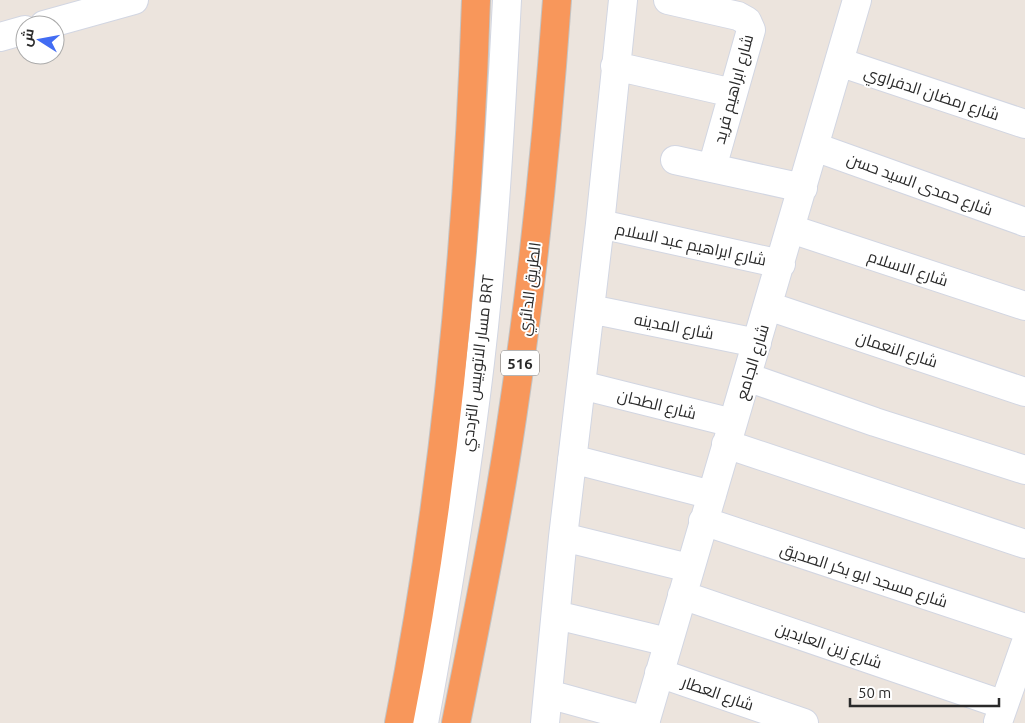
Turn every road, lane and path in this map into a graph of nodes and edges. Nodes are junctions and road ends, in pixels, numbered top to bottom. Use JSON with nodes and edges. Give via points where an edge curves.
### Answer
{"nodes":[{"id":1,"x":134,"y":0,"type":"edge"},
{"id":2,"x":476,"y":0,"type":"edge"},
{"id":3,"x":507,"y":0,"type":"edge"},
{"id":4,"x":557,"y":0,"type":"edge"},
{"id":5,"x":623,"y":0,"type":"edge"},
{"id":6,"x":668,"y":0,"type":"edge"},
{"id":7,"x":857,"y":0,"type":"edge"},
{"id":8,"x":65,"y":19,"type":"edge"},
{"id":9,"x":15,"y":33,"type":"edge"},
{"id":10,"x":0,"y":37,"type":"edge"},
{"id":11,"x":839,"y":62,"type":"junction"},
{"id":12,"x":615,"y":66,"type":"junction"},
{"id":13,"x":734,"y":93,"type":"junction"},
{"id":14,"x":1025,"y":124,"type":"edge"},
{"id":15,"x":814,"y":147,"type":"junction"},
{"id":16,"x":675,"y":160,"type":"dead end"},
{"id":17,"x":712,"y":168,"type":"junction"},
{"id":18,"x":803,"y":188,"type":"junction"},
{"id":19,"x":1025,"y":222,"type":"edge"},
{"id":20,"x":600,"y":224,"type":"junction"},
{"id":21,"x":791,"y":229,"type":"junction"},
{"id":22,"x":781,"y":264,"type":"junction"},
{"id":23,"x":768,"y":306,"type":"junction"},
{"id":24,"x":1025,"y":306,"type":"edge"},
{"id":25,"x":590,"y":310,"type":"junction"},
{"id":26,"x":757,"y":343,"type":"junction"},
{"id":27,"x":747,"y":377,"type":"junction"},
{"id":28,"x":581,"y":385,"type":"junction"},
{"id":29,"x":1025,"y":392,"type":"edge"},
{"id":30,"x":730,"y":434,"type":"junction"},
{"id":31,"x":572,"y":459,"type":"junction"},
{"id":32,"x":1025,"y":470,"type":"edge"},
{"id":33,"x":712,"y":494,"type":"junction"},
{"id":34,"x":703,"y":521,"type":"junction"},
{"id":35,"x":563,"y":537,"type":"junction"},
{"id":36,"x":1025,"y":544,"type":"edge"},
{"id":37,"x":689,"y":568,"type":"junction"},
{"id":38,"x":682,"y":595,"type":"junction"},
{"id":39,"x":556,"y":615,"type":"junction"},
{"id":40,"x":1025,"y":628,"type":"edge"},
{"id":41,"x":668,"y":642,"type":"junction"},
{"id":42,"x":1025,"y":645,"type":"edge"},
{"id":43,"x":659,"y":673,"type":"junction"},
{"id":44,"x":548,"y":694,"type":"junction"},
{"id":45,"x":1001,"y":714,"type":"edge"},
{"id":46,"x":405,"y":722,"type":"edge"},
{"id":47,"x":645,"y":722,"type":"edge"},
{"id":48,"x":456,"y":723,"type":"edge"},
{"id":49,"x":545,"y":723,"type":"edge"},
{"id":50,"x":804,"y":723,"type":"edge"}],
"edges":[{"from":1,"to":8,"type":"street"},
{"from":2,"to":46,"type":"highway","via":[[469,156],[453,348]]},
{"from":3,"to":46,"type":"street","name":"مسار الاتوبيس الترددي BRT","via":[[499,158],[476,394],[439,640]]},
{"from":4,"to":48,"type":"highway","name":"الطريق الدائري","number":"516","via":[[534,263],[514,409]]},
{"from":5,"to":12,"type":"street"},
{"from":6,"to":13,"type":"street","name":"شارع ابراهيم فريد","via":[[747,20],[751,30]]},
{"from":7,"to":11,"type":"street","name":"شارع الجامع"},
{"from":9,"to":10,"type":"street"},
{"from":11,"to":14,"type":"street","name":"شارع رمضان الدفراوي"},
{"from":11,"to":15,"type":"street","name":"شارع الجامع"},
{"from":12,"to":13,"type":"street"},
{"from":12,"to":20,"type":"street"},
{"from":13,"to":17,"type":"street","name":"شارع ابراهيم فريد"},
{"from":15,"to":18,"type":"street","name":"شارع الجامع"},
{"from":15,"to":19,"type":"street","name":"شارع حمدى السيد حسن"},
{"from":16,"to":17,"type":"street"},
{"from":17,"to":18,"type":"street"},
{"from":18,"to":21,"type":"street","name":"شارع الجامع"},
{"from":20,"to":22,"type":"street","name":"شارع ابراهيم عبد السلام"},
{"from":20,"to":25,"type":"street"},
{"from":21,"to":22,"type":"street","name":"شارع الجامع"},
{"from":21,"to":24,"type":"street","name":"شارع الاسلام"},
{"from":22,"to":23,"type":"street","name":"شارع الجامع"},
{"from":23,"to":26,"type":"street","name":"شارع الجامع"},
{"from":23,"to":29,"type":"street","name":"شارع النعمان"},
{"from":25,"to":26,"type":"street","name":"شارع المدينه"},
{"from":25,"to":28,"type":"street"},
{"from":26,"to":27,"type":"street","name":"شارع الجامع"},
{"from":27,"to":30,"type":"street","name":"شارع الجامع"},
{"from":27,"to":32,"type":"street"},
{"from":28,"to":30,"type":"street","name":"شارع الطحان"},
{"from":28,"to":31,"type":"street"},
{"from":30,"to":33,"type":"street","name":"شارع الجامع"},
{"from":30,"to":36,"type":"street","name":"شارع الطحان"},
{"from":31,"to":33,"type":"street"},
{"from":31,"to":35,"type":"street"},
{"from":33,"to":34,"type":"street","name":"شارع الجامع"},
{"from":34,"to":37,"type":"street","name":"شارع الجامع"},
{"from":34,"to":40,"type":"street","name":"شارع مسجد ابو بكر الصديق"},
{"from":35,"to":37,"type":"street"},
{"from":35,"to":39,"type":"street"},
{"from":37,"to":38,"type":"street","name":"شارع الجامع"},
{"from":38,"to":41,"type":"street","name":"شارع الجامع"},
{"from":38,"to":45,"type":"street","name":"شارع زين العابدين"},
{"from":39,"to":41,"type":"street"},
{"from":39,"to":44,"type":"street"},
{"from":41,"to":43,"type":"street","name":"شارع الجامع"},
{"from":42,"to":45,"type":"street"},
{"from":43,"to":47,"type":"street","name":"شارع الجامع"},
{"from":43,"to":50,"type":"street","name":"شارع العطار"},
{"from":44,"to":47,"type":"street"},
{"from":44,"to":49,"type":"street"}]}
